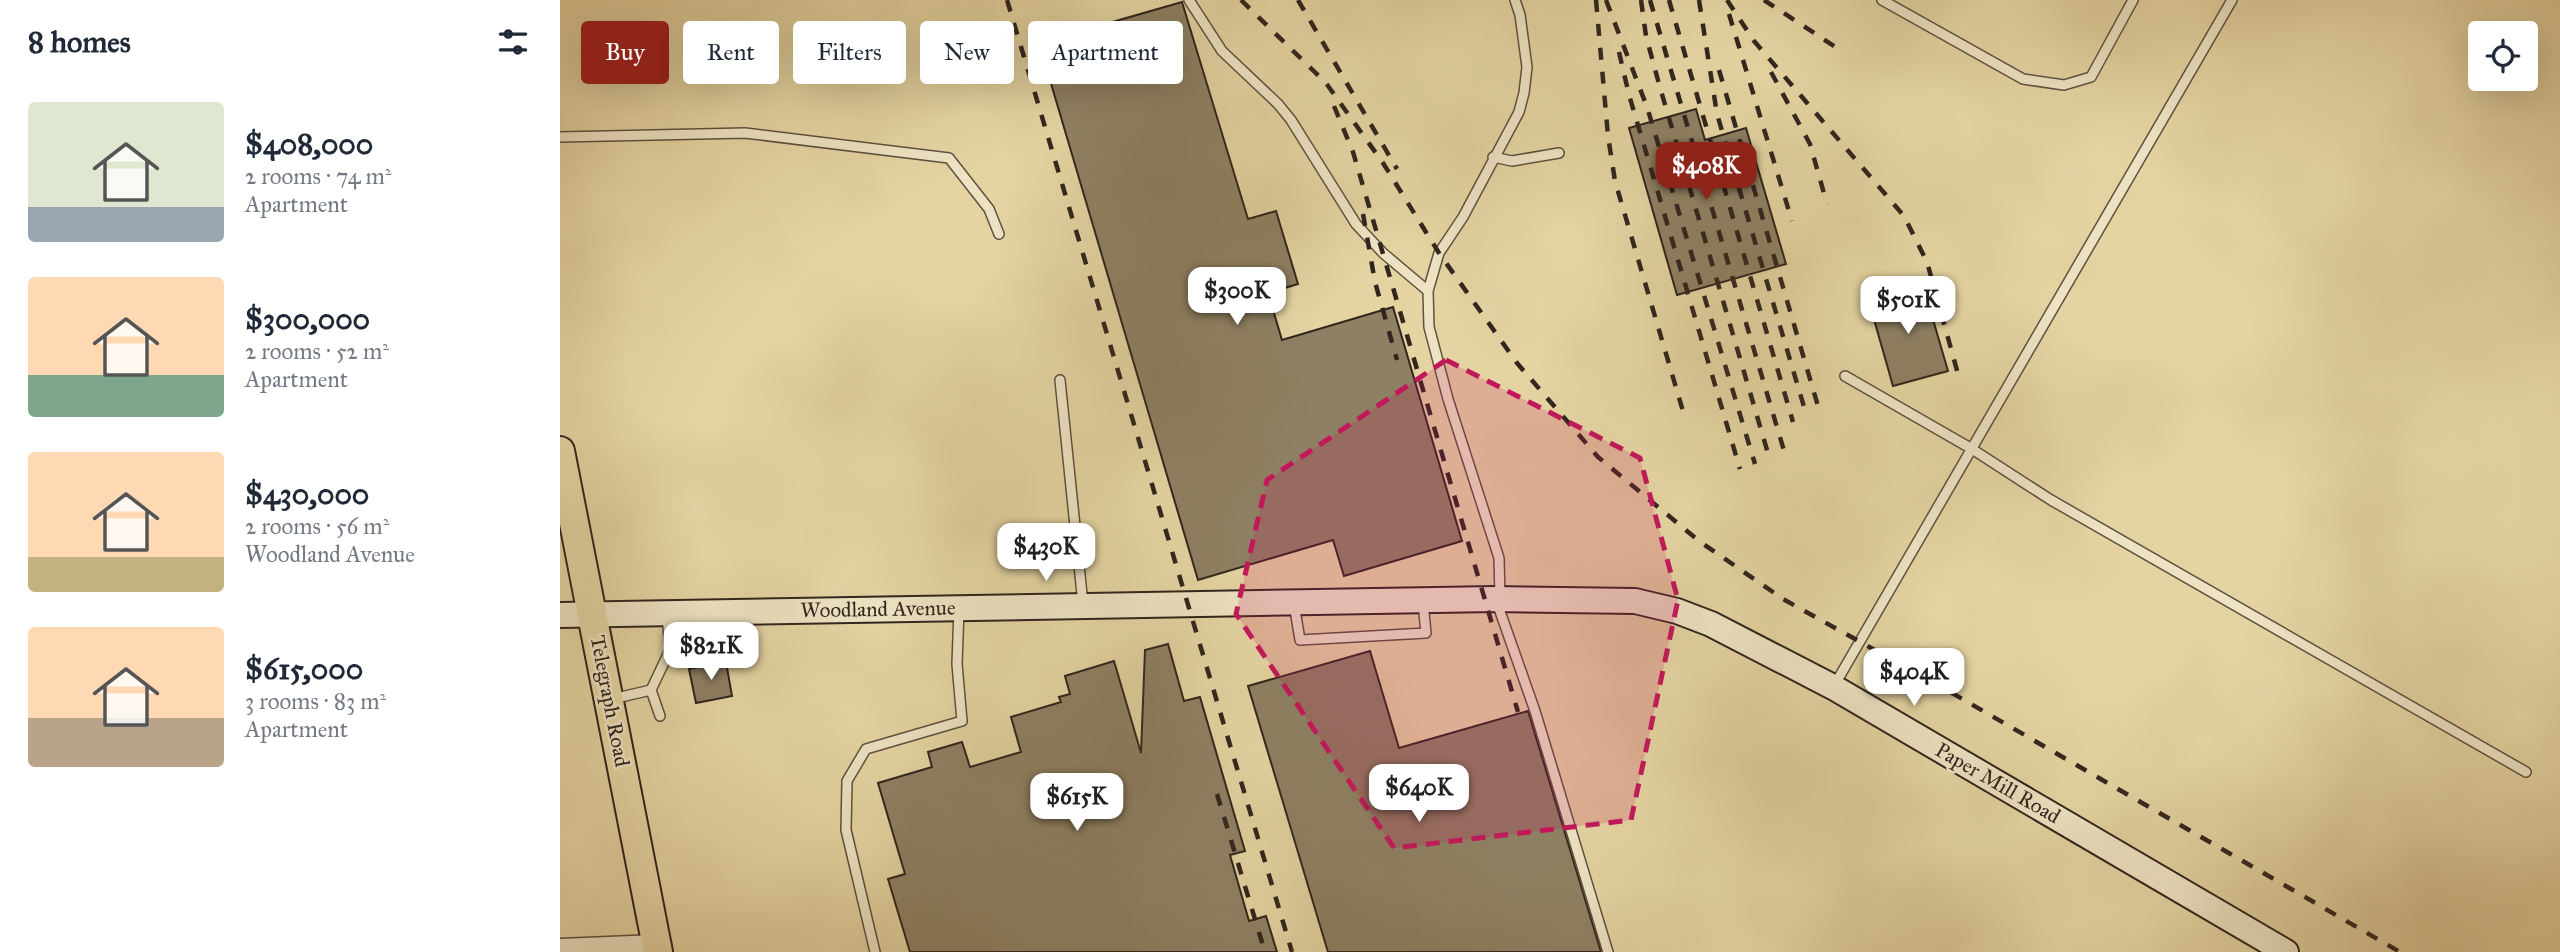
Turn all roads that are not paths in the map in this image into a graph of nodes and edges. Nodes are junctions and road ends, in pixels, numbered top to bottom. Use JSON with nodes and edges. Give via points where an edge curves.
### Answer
{"nodes":[{"id":1,"x":1189,"y":0,"type":"edge"},
{"id":2,"x":1515,"y":0,"type":"edge"},
{"id":3,"x":1882,"y":0,"type":"edge"},
{"id":4,"x":2133,"y":0,"type":"edge"},
{"id":5,"x":2232,"y":0,"type":"edge"},
{"id":6,"x":560,"y":137,"type":"edge"},
{"id":7,"x":1559,"y":153,"type":"dead end"},
{"id":8,"x":1493,"y":157,"type":"junction"},
{"id":9,"x":999,"y":234,"type":"dead end"},
{"id":10,"x":1428,"y":291,"type":"junction"},
{"id":11,"x":1845,"y":376,"type":"dead end"},
{"id":12,"x":1060,"y":380,"type":"dead end"},
{"id":13,"x":1972,"y":449,"type":"junction"},
{"id":14,"x":560,"y":451,"type":"edge"},
{"id":15,"x":1497,"y":599,"type":"junction"},
{"id":16,"x":1422,"y":600,"type":"junction"},
{"id":17,"x":1294,"y":602,"type":"junction"},
{"id":18,"x":1083,"y":605,"type":"junction"},
{"id":19,"x":959,"y":608,"type":"junction"},
{"id":20,"x":720,"y":612,"type":"junction"},
{"id":21,"x":667,"y":613,"type":"junction"},
{"id":22,"x":560,"y":615,"type":"edge"},
{"id":23,"x":593,"y":615,"type":"junction"},
{"id":24,"x":670,"y":650,"type":"junction"},
{"id":25,"x":1833,"y":687,"type":"junction"},
{"id":26,"x":651,"y":690,"type":"junction"},
{"id":27,"x":611,"y":699,"type":"junction"},
{"id":28,"x":660,"y":716,"type":"dead end"},
{"id":29,"x":2526,"y":772,"type":"dead end"},
{"id":30,"x":560,"y":948,"type":"edge"},
{"id":31,"x":658,"y":948,"type":"edge"},
{"id":32,"x":875,"y":952,"type":"edge"},
{"id":33,"x":1608,"y":952,"type":"edge"},
{"id":34,"x":2286,"y":952,"type":"edge"}],
"edges":[{"from":1,"to":10,"type":"lane","via":[[1222,51],[1291,120],[1356,224]]},
{"from":2,"to":8,"type":"lane","via":[[1525,43],[1524,93],[1519,112]]},
{"from":3,"to":4,"type":"lane","via":[[2023,79],[2064,85],[2091,77]]},
{"from":5,"to":13,"type":"lane"},
{"from":6,"to":9,"type":"lane","via":[[745,133],[949,158],[989,209]]},
{"from":7,"to":8,"type":"lane","via":[[1512,161]]},
{"from":8,"to":10,"type":"lane","via":[[1439,253]]},
{"from":10,"to":15,"type":"lane","via":[[1429,327],[1448,399],[1499,558]]},
{"from":11,"to":13,"type":"lane"},
{"from":12,"to":18,"type":"lane"},
{"from":13,"to":25,"type":"lane"},
{"from":13,"to":29,"type":"lane","via":[[2051,500]]},
{"from":14,"to":23,"type":"main road","name":"Telegraph Road"},
{"from":15,"to":16,"type":"street","name":"Woodland Avenue"},
{"from":15,"to":25,"type":"street","name":"Paper Mill Road","via":[[1634,601],[1677,611]]},
{"from":15,"to":33,"type":"lane"},
{"from":16,"to":17,"type":"street","name":"Woodland Avenue"},
{"from":16,"to":17,"type":"lane","via":[[1426,633],[1300,640]]},
{"from":17,"to":18,"type":"street","name":"Woodland Avenue"},
{"from":18,"to":19,"type":"street","name":"Woodland Avenue"},
{"from":19,"to":20,"type":"street","name":"Woodland Avenue"},
{"from":19,"to":32,"type":"lane","via":[[962,721],[866,749],[846,781],[846,830]]},
{"from":20,"to":21,"type":"street","name":"Woodland Avenue"},
{"from":20,"to":24,"type":"lane","via":[[720,646]]},
{"from":21,"to":23,"type":"street","name":"Woodland Avenue"},
{"from":21,"to":24,"type":"lane"},
{"from":22,"to":23,"type":"street","name":"Woodland Avenue"},
{"from":23,"to":27,"type":"main road","name":"Telegraph Road"},
{"from":24,"to":26,"type":"lane"},
{"from":25,"to":34,"type":"street","name":"Paper Mill Road"},
{"from":26,"to":27,"type":"lane"},
{"from":26,"to":28,"type":"lane"},
{"from":27,"to":31,"type":"main road","name":"Telegraph Road"},
{"from":30,"to":31,"type":"street"}]}
